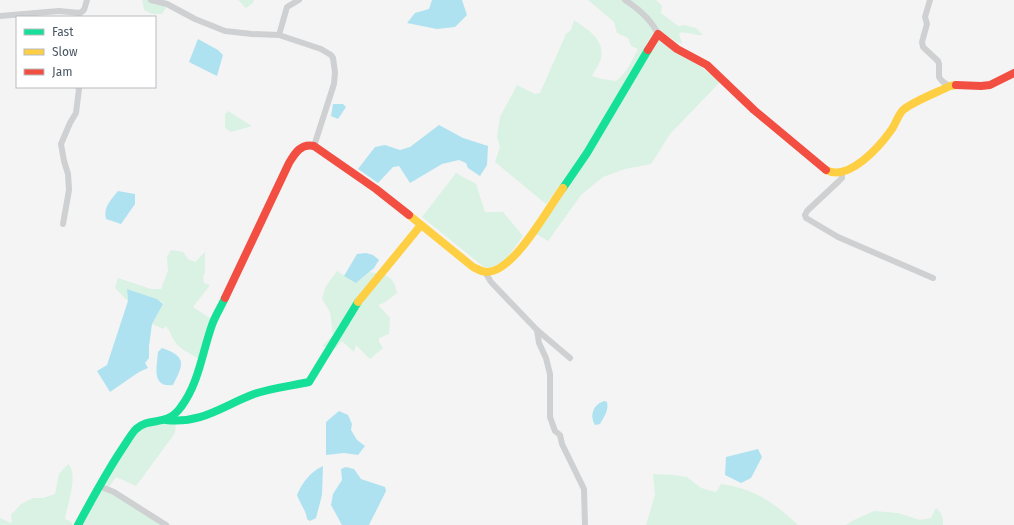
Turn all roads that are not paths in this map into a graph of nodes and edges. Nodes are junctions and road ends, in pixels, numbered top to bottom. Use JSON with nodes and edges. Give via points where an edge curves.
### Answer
{"nodes":[{"id":1,"x":87,"y":0,"type":"edge"},
{"id":2,"x":151,"y":0,"type":"edge"},
{"id":3,"x":299,"y":0,"type":"edge"},
{"id":4,"x":625,"y":0,"type":"edge"},
{"id":5,"x":930,"y":0,"type":"edge"},
{"id":6,"x":169,"y":2,"type":"edge"},
{"id":7,"x":74,"y":15,"type":"edge"},
{"id":8,"x":0,"y":16,"type":"edge"},
{"id":9,"x":658,"y":34,"type":"junction"},
{"id":10,"x":279,"y":35,"type":"junction"},
{"id":11,"x":1014,"y":74,"type":"edge"},
{"id":12,"x":949,"y":86,"type":"junction"},
{"id":13,"x":78,"y":88,"type":"edge"},
{"id":14,"x":314,"y":146,"type":"junction"},
{"id":15,"x":842,"y":172,"type":"junction"},
{"id":16,"x":63,"y":224,"type":"dead end"},
{"id":17,"x":421,"y":226,"type":"junction"},
{"id":18,"x":485,"y":272,"type":"junction"},
{"id":19,"x":933,"y":278,"type":"dead end"},
{"id":20,"x":537,"y":330,"type":"junction"},
{"id":21,"x":570,"y":358,"type":"dead end"},
{"id":22,"x":166,"y":420,"type":"junction"},
{"id":23,"x":99,"y":486,"type":"junction"},
{"id":24,"x":78,"y":525,"type":"edge"},
{"id":25,"x":166,"y":525,"type":"edge"},
{"id":26,"x":585,"y":525,"type":"edge"}],
"edges":[{"from":1,"to":7,"type":"street","via":[[84,10]]},
{"from":2,"to":6,"type":"street"},
{"from":3,"to":10,"type":"street","via":[[287,7]]},
{"from":4,"to":9,"type":"street","via":[[646,16]]},
{"from":5,"to":12,"type":"street","via":[[925,17],[927,24],[923,47],[938,61],[939,77]]},
{"from":6,"to":10,"type":"street","via":[[202,22],[225,31]]},
{"from":7,"to":8,"type":"street","via":[[59,11]]},
{"from":9,"to":15,"type":"street","via":[[675,48],[708,67],[747,104],[824,169],[834,173]]},
{"from":9,"to":18,"type":"street","via":[[586,154],[537,227],[508,262],[495,271]]},
{"from":10,"to":14,"type":"street","via":[[321,50],[333,58],[334,84]]},
{"from":11,"to":12,"type":"street","via":[[990,85]]},
{"from":12,"to":15,"type":"street","via":[[903,110],[878,145]]},
{"from":13,"to":16,"type":"street","via":[[76,113],[62,144],[69,190]]},
{"from":14,"to":17,"type":"street","via":[[376,189]]},
{"from":14,"to":22,"type":"street","via":[[301,148],[289,162],[212,325],[190,394],[180,409]]},
{"from":15,"to":19,"type":"street","via":[[842,178],[807,211],[806,218],[838,237]]},
{"from":17,"to":18,"type":"street","via":[[474,267]]},
{"from":17,"to":22,"type":"street","via":[[358,302],[310,382],[254,394],[191,421]]},
{"from":18,"to":20,"type":"street","via":[[491,282]]},
{"from":20,"to":21,"type":"street"},
{"from":20,"to":26,"type":"street","via":[[550,374],[550,417],[584,489]]},
{"from":22,"to":23,"type":"street","via":[[139,426]]},
{"from":23,"to":24,"type":"street"},
{"from":23,"to":25,"type":"street","via":[[114,492]]}]}
